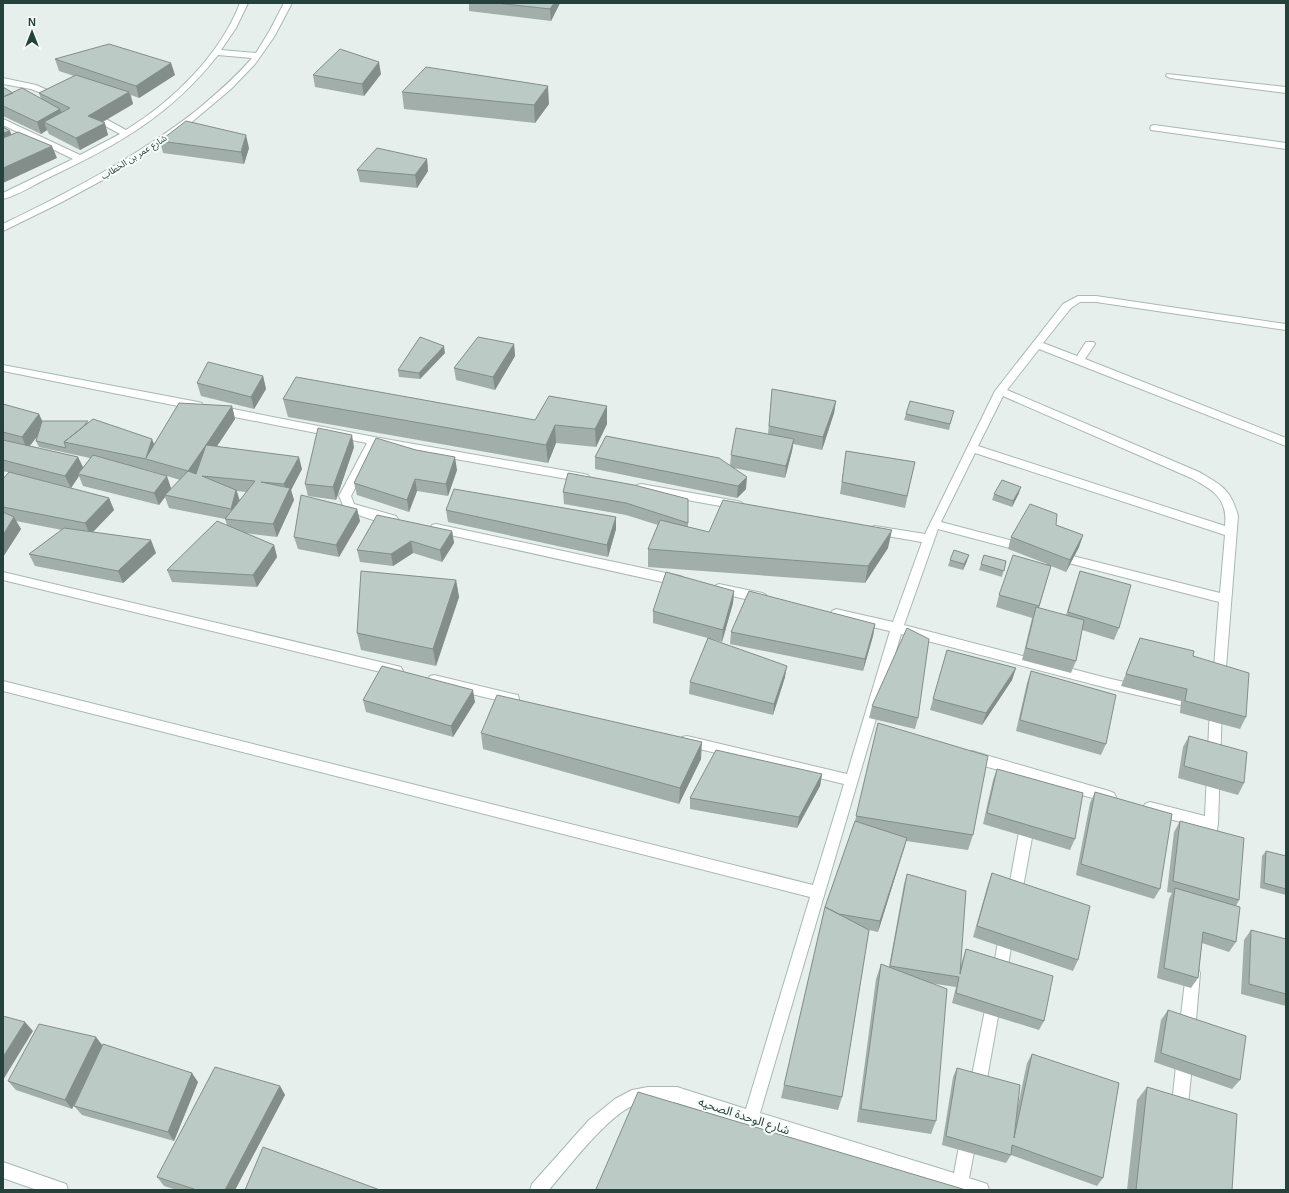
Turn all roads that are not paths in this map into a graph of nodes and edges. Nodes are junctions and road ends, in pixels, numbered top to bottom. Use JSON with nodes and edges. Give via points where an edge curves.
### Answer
{"nodes":[{"id":1,"x":244,"y":3,"type":"edge"},
{"id":2,"x":288,"y":3,"type":"edge"},
{"id":3,"x":216,"y":52,"type":"junction"},
{"id":4,"x":257,"y":56,"type":"junction"},
{"id":5,"x":1170,"y":76,"type":"dead end"},
{"id":6,"x":3,"y":81,"type":"edge"},
{"id":7,"x":1286,"y":90,"type":"edge"},
{"id":8,"x":65,"y":101,"type":"edge"},
{"id":9,"x":79,"y":108,"type":"edge"},
{"id":10,"x":3,"y":122,"type":"edge"},
{"id":11,"x":1154,"y":128,"type":"dead end"},
{"id":12,"x":127,"y":134,"type":"junction"},
{"id":13,"x":1286,"y":146,"type":"edge"},
{"id":14,"x":81,"y":159,"type":"junction"},
{"id":15,"x":3,"y":196,"type":"edge"},
{"id":16,"x":3,"y":228,"type":"edge"},
{"id":17,"x":1286,"y":327,"type":"edge"},
{"id":18,"x":1037,"y":344,"type":"junction"},
{"id":19,"x":1090,"y":344,"type":"dead end"},
{"id":20,"x":1079,"y":360,"type":"junction"},
{"id":21,"x":3,"y":368,"type":"edge"},
{"id":22,"x":1000,"y":391,"type":"junction"},
{"id":23,"x":374,"y":441,"type":"junction"},
{"id":24,"x":1286,"y":442,"type":"edge"},
{"id":25,"x":971,"y":448,"type":"junction"},
{"id":26,"x":592,"y":479,"type":"edge"},
{"id":27,"x":632,"y":486,"type":"edge"},
{"id":28,"x":749,"y":507,"type":"edge"},
{"id":29,"x":400,"y":520,"type":"edge"},
{"id":30,"x":934,"y":524,"type":"junction"},
{"id":31,"x":424,"y":525,"type":"edge"},
{"id":32,"x":866,"y":528,"type":"edge"},
{"id":33,"x":1230,"y":532,"type":"junction"},
{"id":34,"x":928,"y":539,"type":"junction"},
{"id":35,"x":1033,"y":550,"type":"edge"},
{"id":36,"x":1049,"y":554,"type":"edge"},
{"id":37,"x":3,"y":576,"type":"edge"},
{"id":38,"x":695,"y":584,"type":"edge"},
{"id":39,"x":711,"y":587,"type":"edge"},
{"id":40,"x":1225,"y":599,"type":"junction"},
{"id":41,"x":773,"y":601,"type":"edge"},
{"id":42,"x":827,"y":612,"type":"edge"},
{"id":43,"x":897,"y":627,"type":"junction"},
{"id":44,"x":407,"y":673,"type":"edge"},
{"id":45,"x":423,"y":677,"type":"edge"},
{"id":46,"x":3,"y":686,"type":"edge"},
{"id":47,"x":524,"y":702,"type":"edge"},
{"id":48,"x":1216,"y":708,"type":"junction"},
{"id":49,"x":866,"y":728,"type":"junction"},
{"id":50,"x":881,"y":732,"type":"edge"},
{"id":51,"x":672,"y":737,"type":"edge"},
{"id":52,"x":963,"y":754,"type":"edge"},
{"id":53,"x":1037,"y":775,"type":"junction"},
{"id":54,"x":850,"y":780,"type":"junction"},
{"id":55,"x":1119,"y":800,"type":"edge"},
{"id":56,"x":1140,"y":806,"type":"edge"},
{"id":57,"x":1211,"y":824,"type":"junction"},
{"id":58,"x":1207,"y":856,"type":"edge"},
{"id":59,"x":817,"y":892,"type":"junction"},
{"id":60,"x":1195,"y":957,"type":"edge"},
{"id":61,"x":975,"y":1105,"type":"edge"},
{"id":62,"x":751,"y":1118,"type":"junction"},
{"id":63,"x":972,"y":1120,"type":"edge"},
{"id":64,"x":1177,"y":1128,"type":"edge"},
{"id":65,"x":3,"y":1170,"type":"edge"},
{"id":66,"x":960,"y":1183,"type":"junction"},
{"id":67,"x":60,"y":1190,"type":"edge"},
{"id":68,"x":538,"y":1190,"type":"edge"},
{"id":69,"x":981,"y":1190,"type":"edge"}],
"edges":[{"from":1,"to":3,"type":"street","via":[[239,17]]},
{"from":2,"to":4,"type":"street","name":"شارع عمر بن الخطاب","via":[[277,27]]},
{"from":3,"to":4,"type":"street"},
{"from":3,"to":12,"type":"street","via":[[193,79]]},
{"from":4,"to":16,"type":"street","name":"شارع عمر بن الخطاب","via":[[227,88],[181,127],[124,166]]},
{"from":5,"to":7,"type":"street"},
{"from":6,"to":8,"type":"street","via":[[52,93]]},
{"from":9,"to":12,"type":"street"},
{"from":10,"to":14,"type":"street"},
{"from":11,"to":13,"type":"street"},
{"from":12,"to":14,"type":"street"},
{"from":14,"to":15,"type":"street"},
{"from":17,"to":18,"type":"street","via":[[1096,299],[1078,299],[1067,306]]},
{"from":18,"to":20,"type":"street"},
{"from":18,"to":22,"type":"street"},
{"from":19,"to":20,"type":"street"},
{"from":20,"to":24,"type":"street"},
{"from":21,"to":23,"type":"street"},
{"from":22,"to":25,"type":"street"},
{"from":22,"to":33,"type":"street","via":[[1195,475],[1216,487],[1228,501],[1232,516]]},
{"from":23,"to":26,"type":"street"},
{"from":23,"to":29,"type":"street","via":[[345,496],[349,506],[369,514]]},
{"from":25,"to":30,"type":"street"},
{"from":25,"to":33,"type":"street"},
{"from":27,"to":28,"type":"street"},
{"from":30,"to":34,"type":"street"},
{"from":30,"to":35,"type":"street"},
{"from":31,"to":38,"type":"street"},
{"from":32,"to":34,"type":"street"},
{"from":33,"to":40,"type":"street"},
{"from":34,"to":43,"type":"street"},
{"from":36,"to":40,"type":"street"},
{"from":37,"to":44,"type":"street"},
{"from":39,"to":41,"type":"street"},
{"from":40,"to":48,"type":"street"},
{"from":42,"to":43,"type":"street"},
{"from":43,"to":48,"type":"street","via":[[1163,697]]},
{"from":43,"to":49,"type":"street"},
{"from":45,"to":47,"type":"street"},
{"from":46,"to":59,"type":"street"},
{"from":48,"to":57,"type":"street"},
{"from":49,"to":50,"type":"street"},
{"from":49,"to":54,"type":"street"},
{"from":51,"to":54,"type":"street"},
{"from":52,"to":53,"type":"street"},
{"from":53,"to":55,"type":"street"},
{"from":53,"to":61,"type":"street"},
{"from":54,"to":59,"type":"street"},
{"from":56,"to":57,"type":"street"},
{"from":57,"to":58,"type":"street"},
{"from":59,"to":62,"type":"street"},
{"from":60,"to":64,"type":"street"},
{"from":62,"to":66,"type":"street","name":"شارع الوحدة الصحيه"},
{"from":62,"to":68,"type":"street","name":"شارع الوحدة الصحيه","via":[[677,1095],[654,1093],[632,1098],[612,1110],[595,1126]]},
{"from":63,"to":66,"type":"street"},
{"from":65,"to":67,"type":"street"},
{"from":66,"to":69,"type":"street","name":"شارع الوحدة الصحيه"}]}
